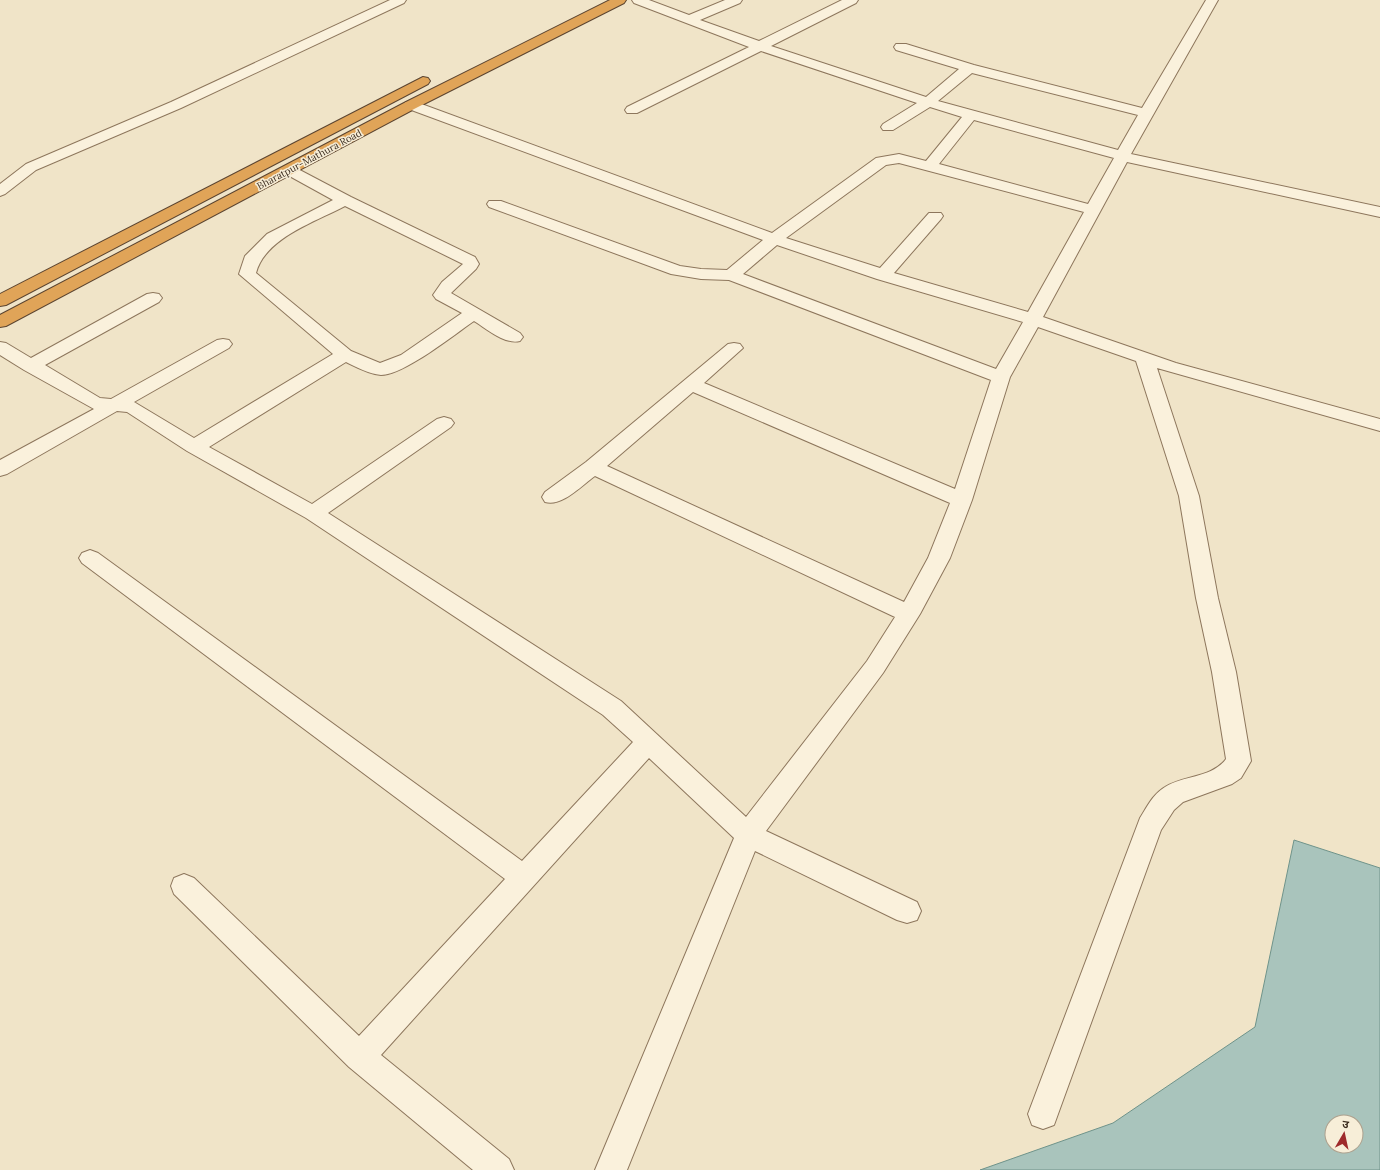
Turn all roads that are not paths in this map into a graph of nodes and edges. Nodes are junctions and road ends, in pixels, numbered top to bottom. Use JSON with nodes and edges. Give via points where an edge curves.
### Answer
{"nodes":[{"id":1,"x":400,"y":0,"type":"edge"},
{"id":2,"x":590,"y":0,"type":"edge"},
{"id":3,"x":620,"y":0,"type":"edge"},
{"id":4,"x":638,"y":0,"type":"edge"},
{"id":5,"x":736,"y":0,"type":"edge"},
{"id":6,"x":852,"y":0,"type":"edge"},
{"id":7,"x":1212,"y":0,"type":"edge"},
{"id":8,"x":569,"y":10,"type":"dead end"},
{"id":9,"x":689,"y":20,"type":"junction"},
{"id":10,"x":759,"y":46,"type":"junction"},
{"id":11,"x":901,"y":47,"type":"dead end"},
{"id":12,"x":969,"y":68,"type":"junction"},
{"id":13,"x":435,"y":76,"type":"dead end"},
{"id":14,"x":927,"y":103,"type":"junction"},
{"id":15,"x":411,"y":105,"type":"junction"},
{"id":16,"x":632,"y":110,"type":"dead end"},
{"id":17,"x":1146,"y":113,"type":"junction"},
{"id":18,"x":971,"y":115,"type":"junction"},
{"id":19,"x":888,"y":127,"type":"dead end"},
{"id":20,"x":1123,"y":157,"type":"junction"},
{"id":21,"x":929,"y":166,"type":"junction"},
{"id":22,"x":289,"y":170,"type":"junction"},
{"id":23,"x":0,"y":191,"type":"edge"},
{"id":24,"x":207,"y":194,"type":"junction"},
{"id":25,"x":345,"y":200,"type":"junction"},
{"id":26,"x":226,"y":202,"type":"junction"},
{"id":27,"x":495,"y":204,"type":"dead end"},
{"id":28,"x":1093,"y":210,"type":"junction"},
{"id":29,"x":1380,"y":212,"type":"edge"},
{"id":30,"x":935,"y":216,"type":"dead end"},
{"id":31,"x":774,"y":239,"type":"junction"},
{"id":32,"x":731,"y":275,"type":"junction"},
{"id":33,"x":884,"y":275,"type":"junction"},
{"id":34,"x":153,"y":298,"type":"dead end"},
{"id":35,"x":0,"y":301,"type":"edge"},
{"id":36,"x":474,"y":313,"type":"junction"},
{"id":37,"x":1033,"y":320,"type":"junction"},
{"id":38,"x":0,"y":322,"type":"edge"},
{"id":39,"x":514,"y":337,"type":"dead end"},
{"id":40,"x":223,"y":344,"type":"dead end"},
{"id":41,"x":0,"y":348,"type":"edge"},
{"id":42,"x":734,"y":348,"type":"dead end"},
{"id":43,"x":345,"y":355,"type":"junction"},
{"id":44,"x":1144,"y":358,"type":"junction"},
{"id":45,"x":30,"y":366,"type":"junction"},
{"id":46,"x":1001,"y":377,"type":"junction"},
{"id":47,"x":690,"y":384,"type":"junction"},
{"id":48,"x":116,"y":405,"type":"junction"},
{"id":49,"x":444,"y":423,"type":"dead end"},
{"id":50,"x":1380,"y":425,"type":"edge"},
{"id":51,"x":194,"y":447,"type":"junction"},
{"id":52,"x":593,"y":467,"type":"junction"},
{"id":53,"x":0,"y":469,"type":"edge"},
{"id":54,"x":552,"y":497,"type":"dead end"},
{"id":55,"x":962,"y":500,"type":"junction"},
{"id":56,"x":314,"y":513,"type":"junction"},
{"id":57,"x":90,"y":558,"type":"dead end"},
{"id":58,"x":909,"y":614,"type":"junction"},
{"id":59,"x":648,"y":742,"type":"junction"},
{"id":60,"x":748,"y":835,"type":"junction"},
{"id":61,"x":524,"y":878,"type":"junction"},
{"id":62,"x":184,"y":886,"type":"dead end"},
{"id":63,"x":907,"y":911,"type":"dead end"},
{"id":64,"x":360,"y":1057,"type":"junction"},
{"id":65,"x":1043,"y":1114,"type":"dead end"},
{"id":66,"x":498,"y":1170,"type":"edge"},
{"id":67,"x":611,"y":1170,"type":"edge"}],
"edges":[{"from":1,"to":23,"type":"street","via":[[176,105],[31,167]]},
{"from":2,"to":8,"type":"highway"},
{"from":3,"to":15,"type":"highway","name":"Bharatpur-Mathura Road","via":[[554,28]]},
{"from":4,"to":9,"type":"street"},
{"from":5,"to":9,"type":"street"},
{"from":6,"to":10,"type":"street"},
{"from":7,"to":17,"type":"street"},
{"from":9,"to":10,"type":"street"},
{"from":10,"to":14,"type":"street"},
{"from":10,"to":16,"type":"street"},
{"from":11,"to":12,"type":"street"},
{"from":12,"to":14,"type":"street"},
{"from":12,"to":17,"type":"street"},
{"from":13,"to":24,"type":"highway","name":"Bharatpur-Mathura Road"},
{"from":14,"to":18,"type":"street"},
{"from":14,"to":19,"type":"street"},
{"from":15,"to":22,"type":"highway","name":"Bharatpur-Mathura Road"},
{"from":15,"to":31,"type":"street"},
{"from":17,"to":20,"type":"street"},
{"from":18,"to":20,"type":"street"},
{"from":18,"to":21,"type":"street"},
{"from":20,"to":28,"type":"street"},
{"from":20,"to":29,"type":"street"},
{"from":21,"to":28,"type":"street"},
{"from":21,"to":31,"type":"street","via":[[899,158],[881,160]]},
{"from":22,"to":25,"type":"street"},
{"from":22,"to":26,"type":"highway","name":"Bharatpur-Mathura Road"},
{"from":24,"to":26,"type":"highway"},
{"from":24,"to":35,"type":"highway","name":"Bharatpur-Mathura Road"},
{"from":25,"to":36,"type":"street","via":[[469,261],[471,264],[468,270],[451,282],[442,295]]},
{"from":25,"to":43,"type":"street","via":[[273,237],[252,260],[247,274]]},
{"from":26,"to":38,"type":"highway","name":"Bharatpur-Mathura Road"},
{"from":27,"to":32,"type":"street","via":[[677,270]]},
{"from":28,"to":37,"type":"street"},
{"from":30,"to":33,"type":"street"},
{"from":31,"to":32,"type":"street"},
{"from":31,"to":33,"type":"street"},
{"from":32,"to":46,"type":"street"},
{"from":33,"to":37,"type":"street"},
{"from":34,"to":45,"type":"street"},
{"from":36,"to":39,"type":"street"},
{"from":36,"to":43,"type":"street","via":[[392,366],[381,369]]},
{"from":37,"to":44,"type":"street"},
{"from":37,"to":46,"type":"street"},
{"from":40,"to":48,"type":"street"},
{"from":41,"to":45,"type":"street"},
{"from":42,"to":47,"type":"street"},
{"from":43,"to":51,"type":"street"},
{"from":44,"to":50,"type":"street"},
{"from":44,"to":65,"type":"street","via":[[1189,496],[1239,761],[1234,770],[1222,779],[1188,788],[1165,801],[1149,826]]},
{"from":45,"to":48,"type":"street","via":[[95,403]]},
{"from":46,"to":55,"type":"street"},
{"from":47,"to":52,"type":"street"},
{"from":47,"to":55,"type":"street"},
{"from":48,"to":51,"type":"street","via":[[132,407]]},
{"from":48,"to":53,"type":"street"},
{"from":49,"to":56,"type":"street"},
{"from":51,"to":56,"type":"street"},
{"from":52,"to":54,"type":"street"},
{"from":52,"to":58,"type":"street"},
{"from":55,"to":58,"type":"street","via":[[939,558]]},
{"from":56,"to":59,"type":"street","via":[[612,708]]},
{"from":57,"to":61,"type":"street"},
{"from":58,"to":60,"type":"street","via":[[875,667]]},
{"from":59,"to":60,"type":"street"},
{"from":59,"to":61,"type":"street"},
{"from":60,"to":63,"type":"street"},
{"from":60,"to":67,"type":"street"},
{"from":61,"to":64,"type":"street"},
{"from":62,"to":64,"type":"street"},
{"from":64,"to":66,"type":"street"}]}
